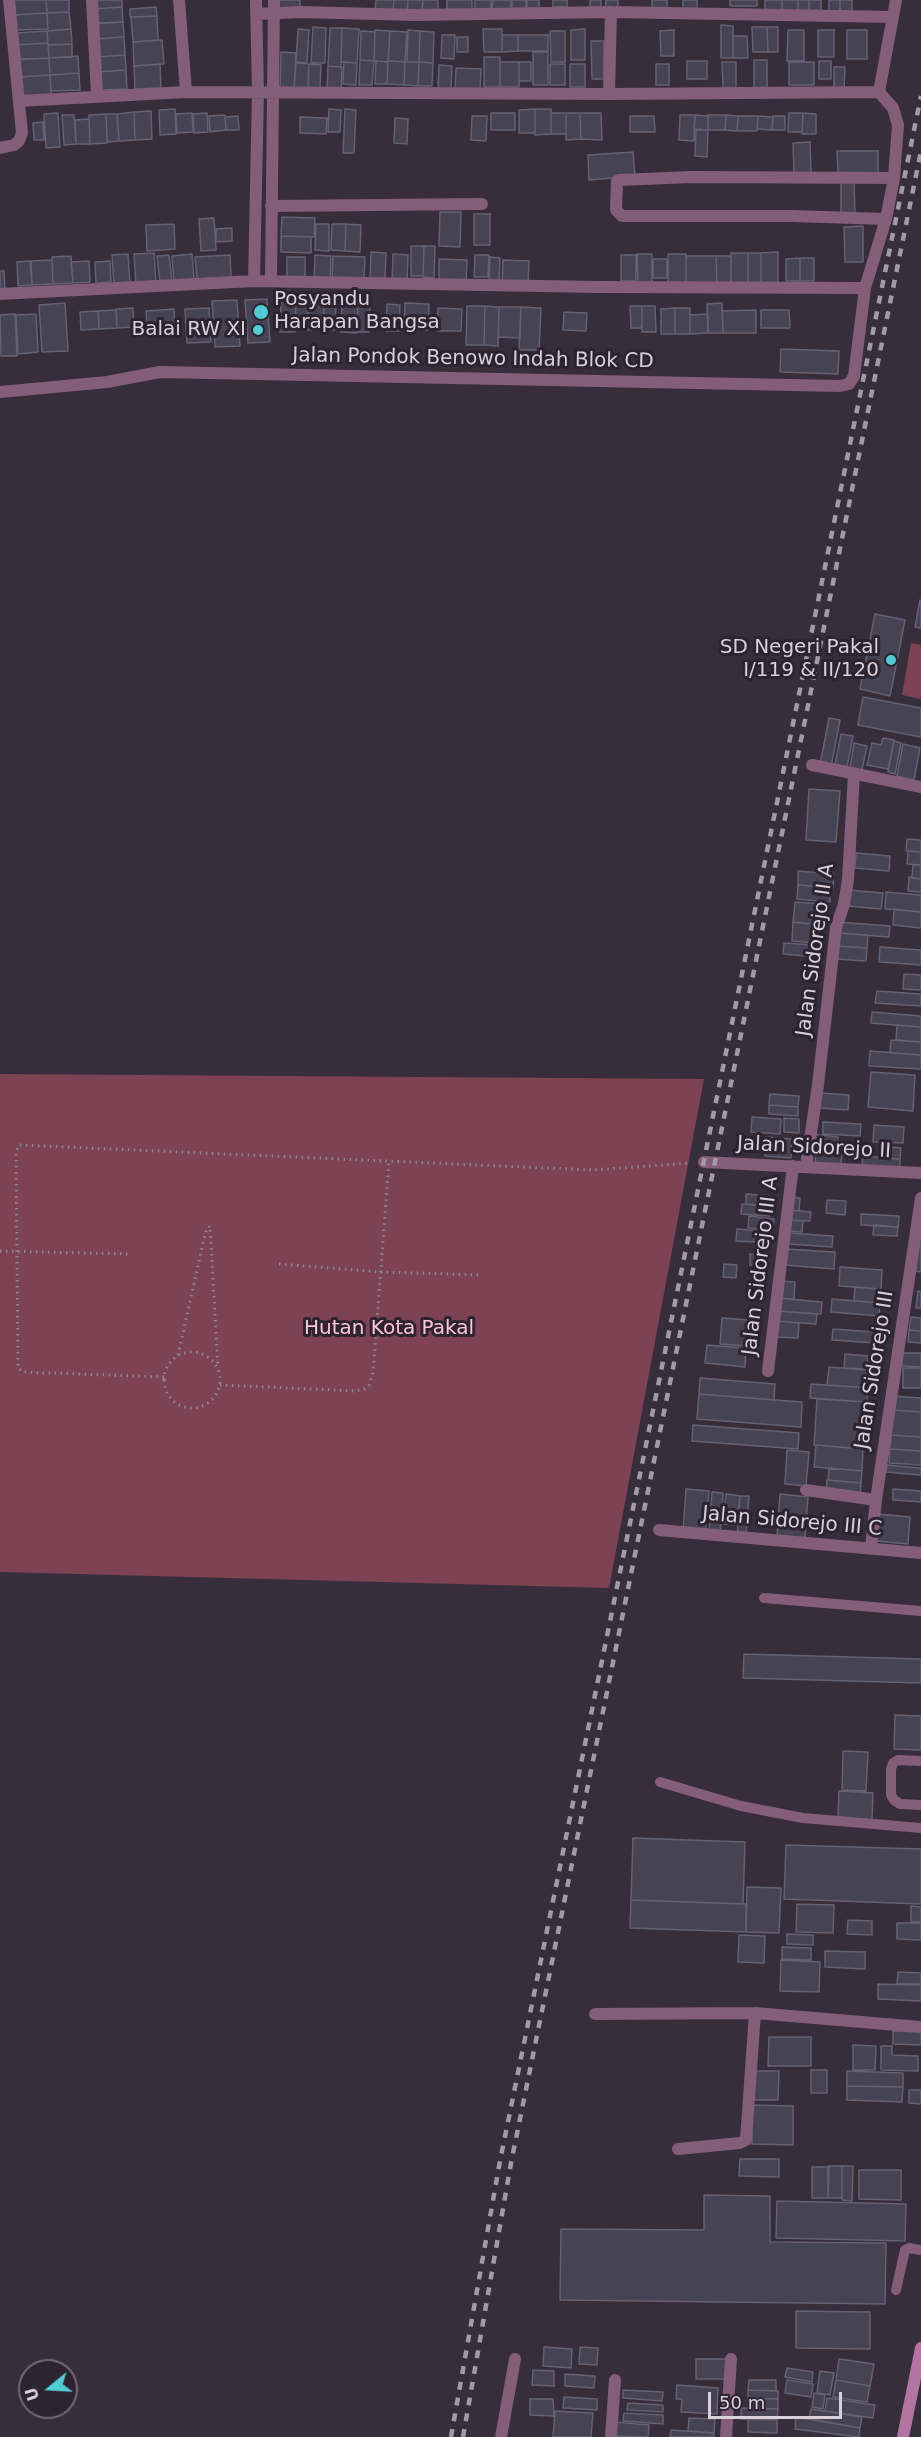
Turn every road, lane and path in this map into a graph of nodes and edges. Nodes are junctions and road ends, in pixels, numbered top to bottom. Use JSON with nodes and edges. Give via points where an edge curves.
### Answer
{"nodes":[{"id":1,"x":9,"y":0,"type":"edge"},
{"id":2,"x":92,"y":0,"type":"edge"},
{"id":3,"x":179,"y":0,"type":"edge"},
{"id":4,"x":256,"y":0,"type":"edge"},
{"id":5,"x":274,"y":0,"type":"edge"},
{"id":6,"x":896,"y":0,"type":"edge"},
{"id":7,"x":370,"y":6,"type":"edge"},
{"id":8,"x":611,"y":12,"type":"junction"},
{"id":9,"x":257,"y":14,"type":"junction"},
{"id":10,"x":274,"y":15,"type":"junction"},
{"id":11,"x":893,"y":17,"type":"junction"},
{"id":12,"x":186,"y":92,"type":"junction"},
{"id":13,"x":258,"y":92,"type":"junction"},
{"id":14,"x":879,"y":92,"type":"junction"},
{"id":15,"x":273,"y":93,"type":"junction"},
{"id":16,"x":609,"y":94,"type":"junction"},
{"id":17,"x":97,"y":95,"type":"junction"},
{"id":18,"x":19,"y":101,"type":"junction"},
{"id":19,"x":4,"y":148,"type":"edge"},
{"id":20,"x":894,"y":178,"type":"junction"},
{"id":21,"x":482,"y":204,"type":"dead end"},
{"id":22,"x":271,"y":206,"type":"junction"},
{"id":23,"x":886,"y":219,"type":"junction"},
{"id":24,"x":254,"y":281,"type":"junction"},
{"id":25,"x":271,"y":281,"type":"junction"},
{"id":26,"x":865,"y":288,"type":"junction"},
{"id":27,"x":0,"y":294,"type":"edge"},
{"id":28,"x":0,"y":392,"type":"edge"},
{"id":29,"x":812,"y":765,"type":"dead end"},
{"id":30,"x":854,"y":774,"type":"junction"},
{"id":31,"x":921,"y":787,"type":"edge"},
{"id":32,"x":389,"y":1162,"type":"junction"},
{"id":33,"x":704,"y":1162,"type":"joint"},
{"id":34,"x":793,"y":1166,"type":"junction"},
{"id":35,"x":806,"y":1166,"type":"junction"},
{"id":36,"x":921,"y":1173,"type":"edge"},
{"id":37,"x":921,"y":1198,"type":"edge"},
{"id":38,"x":0,"y":1251,"type":"edge"},
{"id":39,"x":17,"y":1252,"type":"junction"},
{"id":40,"x":129,"y":1254,"type":"dead end"},
{"id":41,"x":279,"y":1264,"type":"dead end"},
{"id":42,"x":381,"y":1272,"type":"junction"},
{"id":43,"x":481,"y":1275,"type":"dead end"},
{"id":44,"x":178,"y":1356,"type":"junction"},
{"id":45,"x":218,"y":1368,"type":"junction"},
{"id":46,"x":768,"y":1371,"type":"dead end"},
{"id":47,"x":164,"y":1377,"type":"junction"},
{"id":48,"x":220,"y":1385,"type":"junction"},
{"id":49,"x":806,"y":1490,"type":"dead end"},
{"id":50,"x":876,"y":1500,"type":"junction"},
{"id":51,"x":659,"y":1530,"type":"dead end"},
{"id":52,"x":871,"y":1548,"type":"junction"},
{"id":53,"x":921,"y":1553,"type":"edge"},
{"id":54,"x":764,"y":1598,"type":"dead end"},
{"id":55,"x":921,"y":1611,"type":"edge"},
{"id":56,"x":921,"y":1761,"type":"edge"},
{"id":57,"x":660,"y":1782,"type":"dead end"},
{"id":58,"x":921,"y":1805,"type":"edge"},
{"id":59,"x":921,"y":1828,"type":"edge"},
{"id":60,"x":755,"y":2013,"type":"junction"},
{"id":61,"x":595,"y":2014,"type":"dead end"},
{"id":62,"x":921,"y":2027,"type":"edge"},
{"id":63,"x":678,"y":2149,"type":"dead end"},
{"id":64,"x":921,"y":2250,"type":"edge"},
{"id":65,"x":896,"y":2290,"type":"dead end"},
{"id":66,"x":920,"y":2355,"type":"edge"},
{"id":67,"x":515,"y":2359,"type":"dead end"},
{"id":68,"x":731,"y":2359,"type":"dead end"},
{"id":69,"x":615,"y":2380,"type":"dead end"},
{"id":70,"x":501,"y":2437,"type":"edge"},
{"id":71,"x":611,"y":2437,"type":"edge"},
{"id":72,"x":726,"y":2437,"type":"edge"},
{"id":73,"x":903,"y":2437,"type":"edge"}],
"edges":[{"from":1,"to":18,"type":"street"},
{"from":2,"to":17,"type":"street"},
{"from":3,"to":12,"type":"street"},
{"from":4,"to":9,"type":"street"},
{"from":5,"to":10,"type":"street"},
{"from":6,"to":11,"type":"street"},
{"from":7,"to":8,"type":"street","via":[[428,15]]},
{"from":7,"to":10,"type":"street"},
{"from":8,"to":11,"type":"street"},
{"from":8,"to":16,"type":"street"},
{"from":9,"to":10,"type":"street"},
{"from":9,"to":13,"type":"street"},
{"from":10,"to":15,"type":"street"},
{"from":11,"to":14,"type":"street"},
{"from":12,"to":13,"type":"street"},
{"from":12,"to":17,"type":"street"},
{"from":13,"to":15,"type":"street"},
{"from":13,"to":24,"type":"street"},
{"from":14,"to":16,"type":"street"},
{"from":14,"to":20,"type":"street","name":"Jalan Pondok Benowo Indah Blok CD","via":[[893,108],[898,125]]},
{"from":15,"to":16,"type":"street"},
{"from":15,"to":22,"type":"street"},
{"from":17,"to":18,"type":"street"},
{"from":18,"to":19,"type":"street","via":[[22,133],[19,141]]},
{"from":20,"to":23,"type":"street","name":"Jalan Pondok Benowo Indah Blok CD"},
{"from":20,"to":23,"type":"street","via":[[690,177],[617,181],[616,210],[622,216]]},
{"from":21,"to":22,"type":"street"},
{"from":22,"to":25,"type":"street"},
{"from":23,"to":26,"type":"street","name":"Jalan Pondok Benowo Indah Blok CD"},
{"from":24,"to":25,"type":"street"},
{"from":24,"to":27,"type":"street"},
{"from":25,"to":26,"type":"street"},
{"from":26,"to":28,"type":"street","name":"Jalan Pondok Benowo Indah Blok CD","via":[[854,376],[849,384],[840,386],[160,372],[129,380]]},
{"from":29,"to":30,"type":"street"},
{"from":30,"to":31,"type":"street"},
{"from":30,"to":35,"type":"street","name":"Jalan Sidorejo II A","via":[[848,880],[836,928]]},
{"from":32,"to":33,"type":"path","via":[[593,1170]]},
{"from":32,"to":39,"type":"path","via":[[19,1145]]},
{"from":32,"to":42,"type":"path"},
{"from":33,"to":34,"type":"street","name":"Jalan Sidorejo II"},
{"from":34,"to":35,"type":"street","name":"Jalan Sidorejo II"},
{"from":34,"to":46,"type":"street","name":"Jalan Sidorejo III A"},
{"from":35,"to":36,"type":"street","name":"Jalan Sidorejo II"},
{"from":37,"to":50,"type":"street","name":"Jalan Sidorejo III"},
{"from":38,"to":39,"type":"path"},
{"from":39,"to":40,"type":"path"},
{"from":39,"to":47,"type":"path","via":[[18,1368],[23,1372]]},
{"from":41,"to":42,"type":"path"},
{"from":42,"to":43,"type":"path"},
{"from":42,"to":48,"type":"path","via":[[373,1373],[364,1389]]},
{"from":44,"to":45,"type":"path","via":[[193,1352],[208,1356]]},
{"from":44,"to":45,"type":"path","via":[[210,1226]]},
{"from":44,"to":47,"type":"path","via":[[168,1365]]},
{"from":45,"to":48,"type":"path"},
{"from":47,"to":48,"type":"path","via":[[168,1394],[180,1405],[197,1408],[212,1400]]},
{"from":49,"to":50,"type":"street"},
{"from":50,"to":52,"type":"street","name":"Jalan Sidorejo III"},
{"from":51,"to":52,"type":"street","name":"Jalan Sidorejo III C"},
{"from":52,"to":53,"type":"street","name":"Jalan Sidorejo III C"},
{"from":54,"to":55,"type":"lane"},
{"from":56,"to":58,"type":"lane","via":[[893,1763],[891,1795],[900,1804]]},
{"from":57,"to":59,"type":"lane","via":[[741,1806],[803,1818]]},
{"from":60,"to":61,"type":"street"},
{"from":60,"to":62,"type":"street"},
{"from":60,"to":63,"type":"street","via":[[746,2140]]},
{"from":64,"to":65,"type":"lane","via":[[905,2250]]},
{"from":66,"to":73,"type":"main road"},
{"from":67,"to":70,"type":"street"},
{"from":68,"to":72,"type":"street"},
{"from":69,"to":71,"type":"street"}]}
